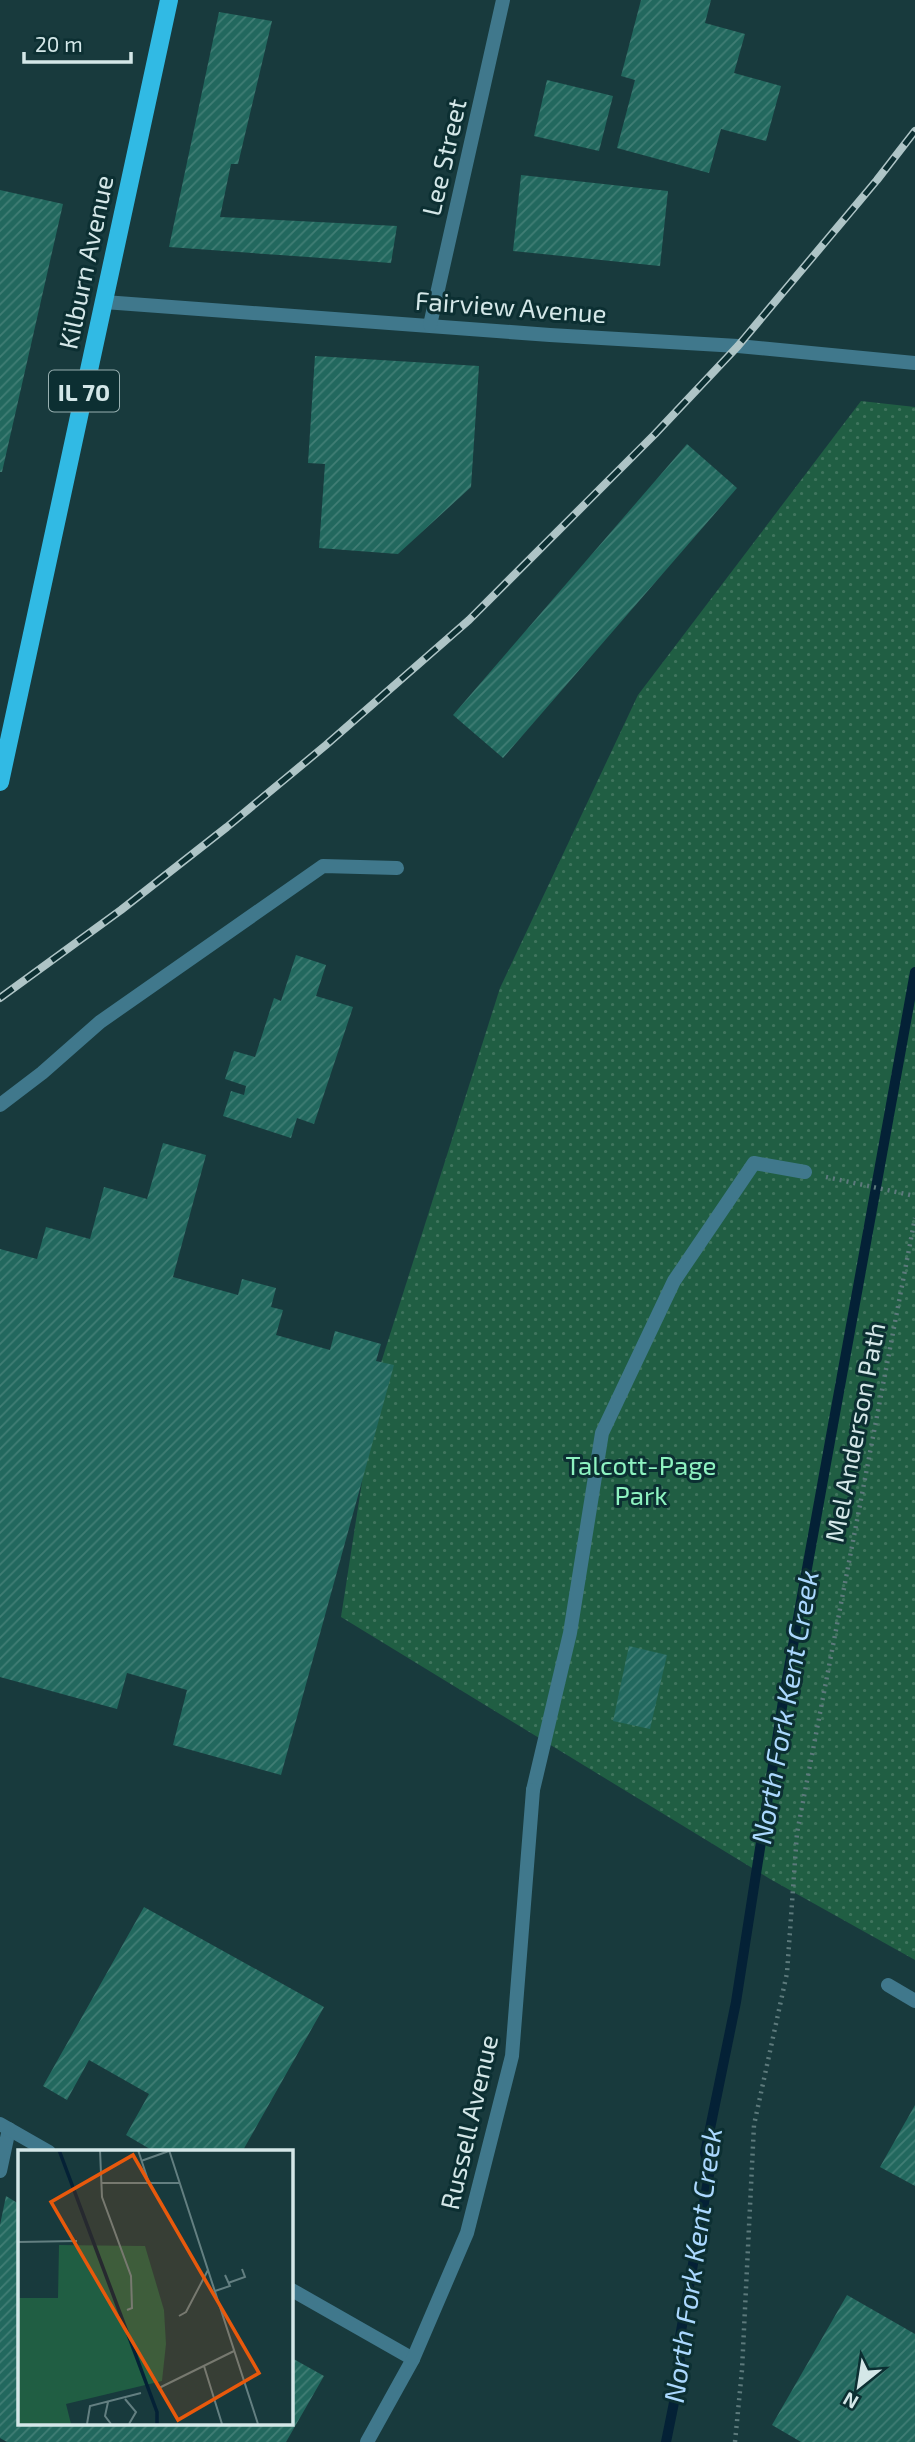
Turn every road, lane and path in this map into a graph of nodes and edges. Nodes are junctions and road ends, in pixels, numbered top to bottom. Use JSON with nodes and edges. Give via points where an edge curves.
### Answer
{"nodes":[{"id":1,"x":169,"y":0,"type":"edge"},
{"id":2,"x":503,"y":0,"type":"edge"},
{"id":3,"x":104,"y":302,"type":"junction"},
{"id":4,"x":430,"y":325,"type":"junction"},
{"id":5,"x":915,"y":363,"type":"edge"},
{"id":6,"x":0,"y":782,"type":"edge"},
{"id":7,"x":397,"y":868,"type":"dead end"},
{"id":8,"x":0,"y":1105,"type":"edge"},
{"id":9,"x":804,"y":1172,"type":"dead end"},
{"id":10,"x":852,"y":1183,"type":"dead end"},
{"id":11,"x":915,"y":1196,"type":"edge"},
{"id":12,"x":915,"y":1218,"type":"edge"},
{"id":13,"x":888,"y":1985,"type":"dead end"},
{"id":14,"x":915,"y":2001,"type":"edge"},
{"id":15,"x":5,"y":2126,"type":"edge"},
{"id":16,"x":47,"y":2150,"type":"edge"},
{"id":17,"x":0,"y":2171,"type":"edge"},
{"id":18,"x":292,"y":2290,"type":"edge"},
{"id":19,"x":413,"y":2359,"type":"junction"},
{"id":20,"x":367,"y":2442,"type":"edge"},
{"id":21,"x":735,"y":2442,"type":"edge"}],
"edges":[{"from":1,"to":3,"type":"main road","name":"Kilburn Avenue","number":"IL 70"},
{"from":2,"to":4,"type":"street","name":"Lee Street"},
{"from":3,"to":4,"type":"street","name":"Fairview Avenue"},
{"from":3,"to":6,"type":"main road","name":"Kilburn Avenue","number":"IL 70"},
{"from":4,"to":5,"type":"street","name":"Fairview Avenue"},
{"from":7,"to":8,"type":"street","via":[[323,866],[100,1022]]},
{"from":9,"to":19,"type":"street","name":"Russell Avenue","via":[[754,1163],[674,1281],[602,1433],[570,1633],[533,1790],[512,2056],[467,2233]]},
{"from":10,"to":11,"type":"path"},
{"from":12,"to":21,"type":"path","name":"Mel Anderson Path","via":[[797,1833],[787,1973],[754,2124]]},
{"from":13,"to":14,"type":"street"},
{"from":15,"to":16,"type":"street"},
{"from":15,"to":17,"type":"street"},
{"from":18,"to":19,"type":"street"},
{"from":19,"to":20,"type":"street","name":"Russell Avenue"}]}
